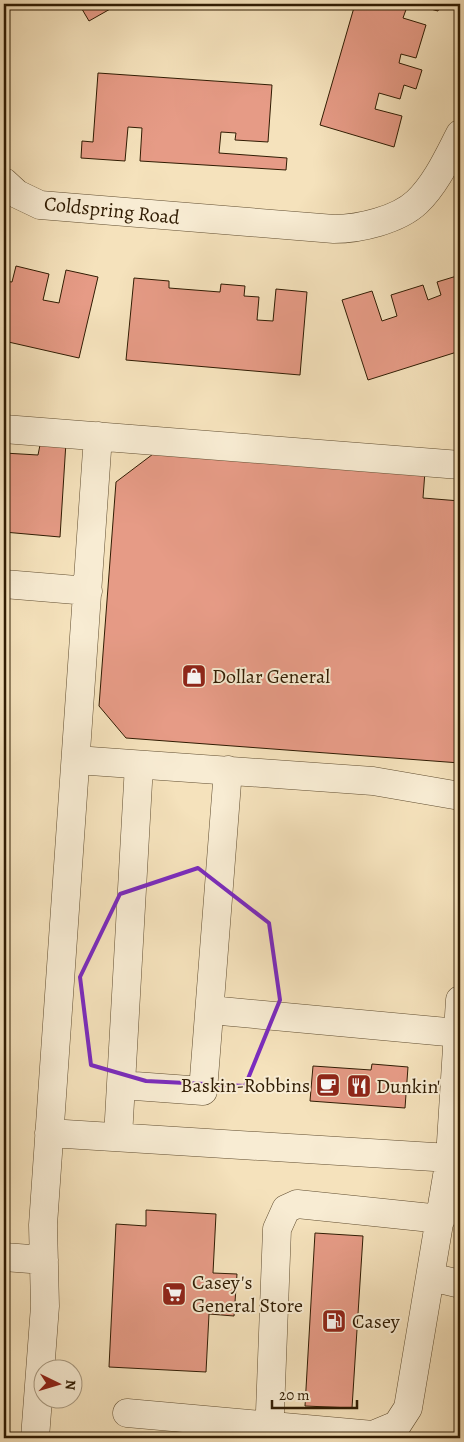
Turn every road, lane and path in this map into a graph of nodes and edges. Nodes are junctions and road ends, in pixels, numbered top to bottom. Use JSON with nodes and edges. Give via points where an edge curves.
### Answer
{"nodes":[{"id":1,"x":460,"y":134,"type":"edge"},
{"id":2,"x":4,"y":182,"type":"edge"},
{"id":3,"x":4,"y":429,"type":"edge"},
{"id":4,"x":98,"y":436,"type":"junction"},
{"id":5,"x":460,"y":465,"type":"edge"},
{"id":6,"x":4,"y":584,"type":"edge"},
{"id":7,"x":88,"y":590,"type":"junction"},
{"id":8,"x":76,"y":760,"type":"junction"},
{"id":9,"x":139,"y":765,"type":"junction"},
{"id":10,"x":228,"y":770,"type":"junction"},
{"id":11,"x":460,"y":796,"type":"edge"},
{"id":12,"x":460,"y":1000,"type":"edge"},
{"id":13,"x":210,"y":1010,"type":"junction"},
{"id":14,"x":458,"y":1033,"type":"junction"},
{"id":15,"x":121,"y":1085,"type":"junction"},
{"id":16,"x":49,"y":1133,"type":"junction"},
{"id":17,"x":118,"y":1137,"type":"junction"},
{"id":18,"x":450,"y":1158,"type":"junction"},
{"id":19,"x":446,"y":1234,"type":"edge"},
{"id":20,"x":4,"y":1257,"type":"edge"},
{"id":21,"x":44,"y":1260,"type":"junction"},
{"id":22,"x":431,"y":1277,"type":"junction"},
{"id":23,"x":460,"y":1284,"type":"edge"},
{"id":24,"x":127,"y":1413,"type":"dead end"},
{"id":25,"x":269,"y":1431,"type":"edge"},
{"id":26,"x":35,"y":1438,"type":"edge"}],
"edges":[{"from":1,"to":2,"type":"street","name":"Coldspring Road","via":[[444,166],[417,203],[386,220],[353,229],[40,205],[17,194]]},
{"from":3,"to":4,"type":"street"},
{"from":4,"to":5,"type":"street"},
{"from":4,"to":7,"type":"street"},
{"from":6,"to":7,"type":"street"},
{"from":7,"to":8,"type":"street"},
{"from":8,"to":9,"type":"street"},
{"from":8,"to":16,"type":"street"},
{"from":9,"to":10,"type":"street"},
{"from":9,"to":15,"type":"street"},
{"from":10,"to":11,"type":"street","via":[[373,781]]},
{"from":10,"to":13,"type":"street"},
{"from":12,"to":14,"type":"street"},
{"from":13,"to":14,"type":"street"},
{"from":13,"to":15,"type":"street","via":[[202,1091]]},
{"from":14,"to":18,"type":"street"},
{"from":15,"to":17,"type":"street"},
{"from":16,"to":17,"type":"street"},
{"from":16,"to":21,"type":"street"},
{"from":17,"to":18,"type":"street"},
{"from":18,"to":19,"type":"street"},
{"from":19,"to":22,"type":"street"},
{"from":19,"to":25,"type":"street","via":[[297,1204],[286,1209],[277,1229]]},
{"from":20,"to":21,"type":"street"},
{"from":21,"to":26,"type":"street","via":[[45,1306]]},
{"from":22,"to":23,"type":"street"},
{"from":22,"to":25,"type":"street","via":[[408,1408],[397,1425],[373,1435]]},
{"from":24,"to":25,"type":"street"}]}
